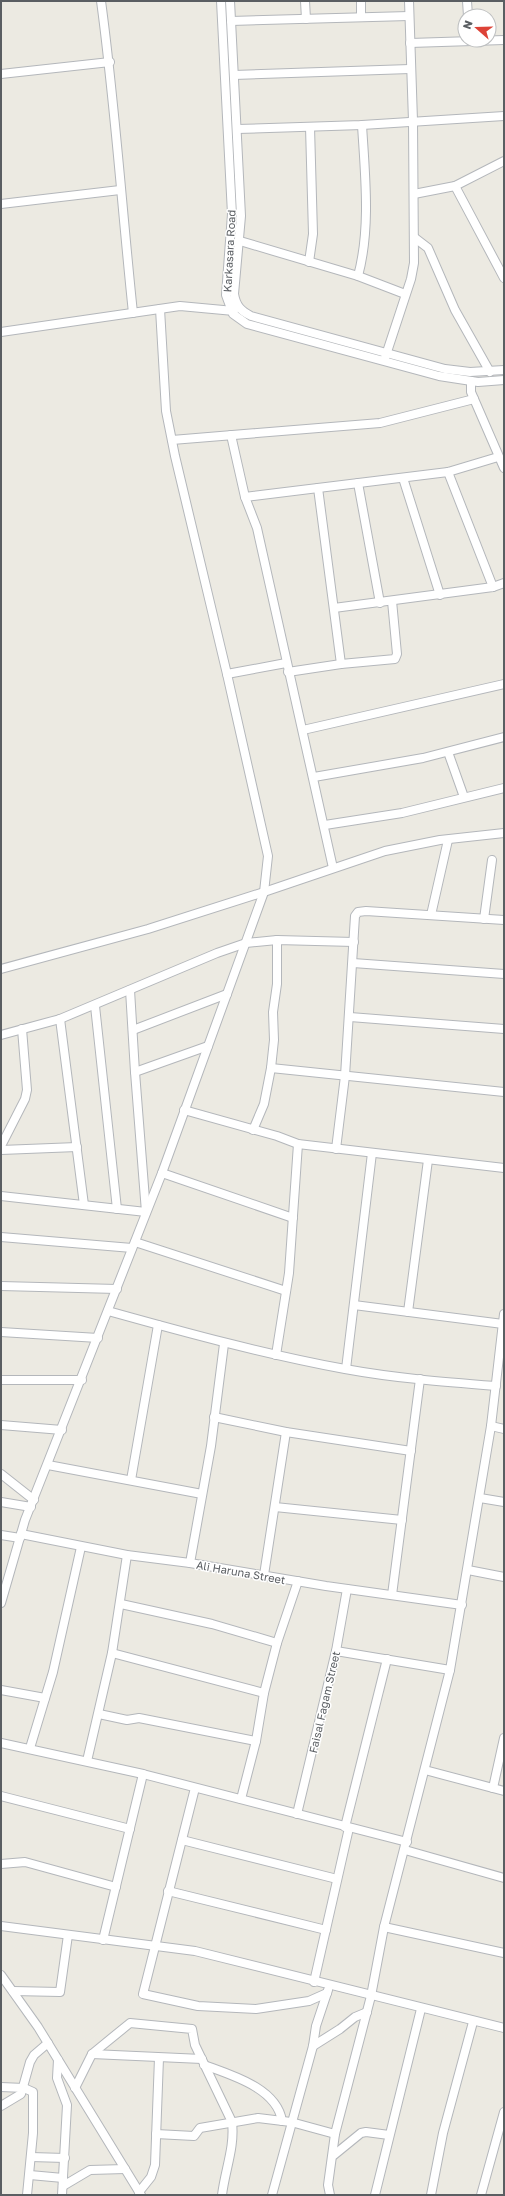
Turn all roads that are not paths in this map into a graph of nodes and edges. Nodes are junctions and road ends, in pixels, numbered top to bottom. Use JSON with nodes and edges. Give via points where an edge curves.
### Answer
{"nodes":[{"id":1,"x":102,"y":1,"type":"edge"},
{"id":2,"x":221,"y":1,"type":"edge"},
{"id":3,"x":230,"y":1,"type":"edge"},
{"id":4,"x":305,"y":1,"type":"edge"},
{"id":5,"x":361,"y":1,"type":"edge"},
{"id":6,"x":408,"y":1,"type":"edge"},
{"id":7,"x":409,"y":16,"type":"junction"},
{"id":8,"x":361,"y":17,"type":"junction"},
{"id":9,"x":306,"y":19,"type":"junction"},
{"id":10,"x":232,"y":21,"type":"junction"},
{"id":11,"x":457,"y":41,"type":"edge"},
{"id":12,"x":410,"y":43,"type":"junction"},
{"id":13,"x":110,"y":62,"type":"junction"},
{"id":14,"x":410,"y":69,"type":"junction"},
{"id":15,"x":1,"y":74,"type":"edge"},
{"id":16,"x":234,"y":75,"type":"junction"},
{"id":17,"x":504,"y":116,"type":"edge"},
{"id":18,"x":413,"y":121,"type":"junction"},
{"id":19,"x":362,"y":125,"type":"junction"},
{"id":20,"x":310,"y":127,"type":"junction"},
{"id":21,"x":237,"y":129,"type":"junction"},
{"id":22,"x":504,"y":161,"type":"edge"},
{"id":23,"x":455,"y":186,"type":"junction"},
{"id":24,"x":120,"y":190,"type":"junction"},
{"id":25,"x":414,"y":194,"type":"junction"},
{"id":26,"x":1,"y":204,"type":"edge"},
{"id":27,"x":415,"y":238,"type":"junction"},
{"id":28,"x":240,"y":241,"type":"junction"},
{"id":29,"x":309,"y":262,"type":"junction"},
{"id":30,"x":358,"y":276,"type":"junction"},
{"id":31,"x":504,"y":278,"type":"edge"},
{"id":32,"x":405,"y":294,"type":"junction"},
{"id":33,"x":160,"y":309,"type":"junction"},
{"id":34,"x":231,"y":311,"type":"junction"},
{"id":35,"x":242,"y":311,"type":"junction"},
{"id":36,"x":133,"y":312,"type":"junction"},
{"id":37,"x":1,"y":332,"type":"edge"},
{"id":38,"x":387,"y":353,"type":"junction"},
{"id":39,"x":384,"y":361,"type":"junction"},
{"id":40,"x":504,"y":370,"type":"edge"},
{"id":41,"x":490,"y":372,"type":"junction"},
{"id":42,"x":504,"y":380,"type":"edge"},
{"id":43,"x":471,"y":381,"type":"junction"},
{"id":44,"x":474,"y":399,"type":"junction"},
{"id":45,"x":231,"y":435,"type":"junction"},
{"id":46,"x":172,"y":440,"type":"junction"},
{"id":47,"x":498,"y":457,"type":"junction"},
{"id":48,"x":504,"y":468,"type":"edge"},
{"id":49,"x":448,"y":472,"type":"junction"},
{"id":50,"x":403,"y":478,"type":"junction"},
{"id":51,"x":358,"y":483,"type":"junction"},
{"id":52,"x":318,"y":488,"type":"junction"},
{"id":53,"x":245,"y":497,"type":"junction"},
{"id":54,"x":504,"y":583,"type":"edge"},
{"id":55,"x":493,"y":587,"type":"junction"},
{"id":56,"x":440,"y":594,"type":"junction"},
{"id":57,"x":392,"y":601,"type":"junction"},
{"id":58,"x":380,"y":603,"type":"junction"},
{"id":59,"x":334,"y":608,"type":"junction"},
{"id":60,"x":286,"y":663,"type":"junction"},
{"id":61,"x":341,"y":664,"type":"junction"},
{"id":62,"x":288,"y":672,"type":"junction"},
{"id":63,"x":227,"y":674,"type":"junction"},
{"id":64,"x":504,"y":684,"type":"edge"},
{"id":65,"x":303,"y":730,"type":"junction"},
{"id":66,"x":504,"y":737,"type":"edge"},
{"id":67,"x":448,"y":752,"type":"junction"},
{"id":68,"x":314,"y":778,"type":"junction"},
{"id":69,"x":504,"y":788,"type":"edge"},
{"id":70,"x":464,"y":798,"type":"junction"},
{"id":71,"x":325,"y":825,"type":"junction"},
{"id":72,"x":504,"y":833,"type":"edge"},
{"id":73,"x":448,"y":840,"type":"junction"},
{"id":74,"x":492,"y":860,"type":"dead end"},
{"id":75,"x":333,"y":868,"type":"junction"},
{"id":76,"x":264,"y":892,"type":"junction"},
{"id":77,"x":431,"y":915,"type":"junction"},
{"id":78,"x":484,"y":919,"type":"junction"},
{"id":79,"x":504,"y":920,"type":"edge"},
{"id":80,"x":277,"y":940,"type":"junction"},
{"id":81,"x":354,"y":942,"type":"junction"},
{"id":82,"x":246,"y":943,"type":"junction"},
{"id":83,"x":353,"y":963,"type":"junction"},
{"id":84,"x":1,"y":969,"type":"edge"},
{"id":85,"x":504,"y":974,"type":"edge"},
{"id":86,"x":130,"y":990,"type":"junction"},
{"id":87,"x":227,"y":994,"type":"junction"},
{"id":88,"x":95,"y":1006,"type":"junction"},
{"id":89,"x":350,"y":1017,"type":"junction"},
{"id":90,"x":60,"y":1019,"type":"junction"},
{"id":91,"x":22,"y":1029,"type":"junction"},
{"id":92,"x":504,"y":1029,"type":"edge"},
{"id":93,"x":133,"y":1030,"type":"junction"},
{"id":94,"x":1,"y":1035,"type":"edge"},
{"id":95,"x":208,"y":1046,"type":"junction"},
{"id":96,"x":271,"y":1068,"type":"junction"},
{"id":97,"x":135,"y":1072,"type":"junction"},
{"id":98,"x":345,"y":1076,"type":"junction"},
{"id":99,"x":504,"y":1092,"type":"edge"},
{"id":100,"x":184,"y":1110,"type":"junction"},
{"id":101,"x":253,"y":1130,"type":"junction"},
{"id":102,"x":298,"y":1144,"type":"junction"},
{"id":103,"x":1,"y":1146,"type":"edge"},
{"id":104,"x":77,"y":1147,"type":"junction"},
{"id":105,"x":336,"y":1149,"type":"junction"},
{"id":106,"x":1,"y":1150,"type":"edge"},
{"id":107,"x":372,"y":1153,"type":"junction"},
{"id":108,"x":428,"y":1160,"type":"junction"},
{"id":109,"x":504,"y":1168,"type":"edge"},
{"id":110,"x":162,"y":1173,"type":"junction"},
{"id":111,"x":1,"y":1196,"type":"edge"},
{"id":112,"x":84,"y":1205,"type":"junction"},
{"id":113,"x":117,"y":1208,"type":"junction"},
{"id":114,"x":146,"y":1212,"type":"junction"},
{"id":115,"x":293,"y":1218,"type":"junction"},
{"id":116,"x":1,"y":1237,"type":"edge"},
{"id":117,"x":133,"y":1245,"type":"junction"},
{"id":118,"x":1,"y":1286,"type":"edge"},
{"id":119,"x":116,"y":1289,"type":"junction"},
{"id":120,"x":286,"y":1291,"type":"junction"},
{"id":121,"x":354,"y":1305,"type":"junction"},
{"id":122,"x":108,"y":1311,"type":"junction"},
{"id":123,"x":408,"y":1312,"type":"junction"},
{"id":124,"x":504,"y":1314,"type":"edge"},
{"id":125,"x":503,"y":1324,"type":"junction"},
{"id":126,"x":158,"y":1325,"type":"junction"},
{"id":127,"x":1,"y":1332,"type":"edge"},
{"id":128,"x":98,"y":1338,"type":"junction"},
{"id":129,"x":224,"y":1344,"type":"junction"},
{"id":130,"x":502,"y":1354,"type":"edge"},
{"id":131,"x":276,"y":1355,"type":"junction"},
{"id":132,"x":346,"y":1369,"type":"junction"},
{"id":133,"x":420,"y":1379,"type":"junction"},
{"id":134,"x":1,"y":1380,"type":"edge"},
{"id":135,"x":82,"y":1380,"type":"junction"},
{"id":136,"x":496,"y":1386,"type":"junction"},
{"id":137,"x":214,"y":1417,"type":"junction"},
{"id":138,"x":1,"y":1425,"type":"edge"},
{"id":139,"x":491,"y":1426,"type":"junction"},
{"id":140,"x":504,"y":1429,"type":"edge"},
{"id":141,"x":62,"y":1430,"type":"junction"},
{"id":142,"x":286,"y":1432,"type":"junction"},
{"id":143,"x":410,"y":1451,"type":"junction"},
{"id":144,"x":48,"y":1464,"type":"junction"},
{"id":145,"x":1,"y":1474,"type":"edge"},
{"id":146,"x":131,"y":1480,"type":"junction"},
{"id":147,"x":202,"y":1494,"type":"junction"},
{"id":148,"x":480,"y":1498,"type":"junction"},
{"id":149,"x":1,"y":1502,"type":"edge"},
{"id":150,"x":504,"y":1502,"type":"edge"},
{"id":151,"x":32,"y":1503,"type":"junction"},
{"id":152,"x":275,"y":1506,"type":"junction"},
{"id":153,"x":402,"y":1520,"type":"junction"},
{"id":154,"x":1,"y":1535,"type":"edge"},
{"id":155,"x":21,"y":1536,"type":"junction"},
{"id":156,"x":82,"y":1547,"type":"junction"},
{"id":157,"x":127,"y":1555,"type":"junction"},
{"id":158,"x":190,"y":1563,"type":"junction"},
{"id":159,"x":468,"y":1570,"type":"junction"},
{"id":160,"x":10,"y":1572,"type":"junction"},
{"id":161,"x":1,"y":1575,"type":"edge"},
{"id":162,"x":264,"y":1576,"type":"junction"},
{"id":163,"x":504,"y":1577,"type":"edge"},
{"id":164,"x":298,"y":1581,"type":"junction"},
{"id":165,"x":347,"y":1589,"type":"junction"},
{"id":166,"x":392,"y":1595,"type":"junction"},
{"id":167,"x":1,"y":1603,"type":"edge"},
{"id":168,"x":121,"y":1604,"type":"junction"},
{"id":169,"x":462,"y":1605,"type":"junction"},
{"id":170,"x":278,"y":1644,"type":"junction"},
{"id":171,"x":336,"y":1651,"type":"junction"},
{"id":172,"x":112,"y":1653,"type":"junction"},
{"id":173,"x":387,"y":1659,"type":"junction"},
{"id":174,"x":450,"y":1670,"type":"junction"},
{"id":175,"x":1,"y":1690,"type":"edge"},
{"id":176,"x":264,"y":1693,"type":"junction"},
{"id":177,"x":45,"y":1698,"type":"junction"},
{"id":178,"x":99,"y":1714,"type":"junction"},
{"id":179,"x":504,"y":1738,"type":"edge"},
{"id":180,"x":256,"y":1741,"type":"junction"},
{"id":181,"x":1,"y":1743,"type":"edge"},
{"id":182,"x":30,"y":1748,"type":"junction"},
{"id":183,"x":87,"y":1761,"type":"junction"},
{"id":184,"x":425,"y":1770,"type":"junction"},
{"id":185,"x":143,"y":1774,"type":"junction"},
{"id":186,"x":195,"y":1788,"type":"junction"},
{"id":187,"x":493,"y":1788,"type":"junction"},
{"id":188,"x":504,"y":1790,"type":"edge"},
{"id":189,"x":1,"y":1796,"type":"edge"},
{"id":190,"x":241,"y":1799,"type":"junction"},
{"id":191,"x":297,"y":1814,"type":"junction"},
{"id":192,"x":347,"y":1827,"type":"junction"},
{"id":193,"x":130,"y":1829,"type":"junction"},
{"id":194,"x":182,"y":1840,"type":"junction"},
{"id":195,"x":406,"y":1846,"type":"junction"},
{"id":196,"x":1,"y":1864,"type":"edge"},
{"id":197,"x":504,"y":1878,"type":"edge"},
{"id":198,"x":338,"y":1879,"type":"junction"},
{"id":199,"x":116,"y":1887,"type":"junction"},
{"id":200,"x":168,"y":1891,"type":"junction"},
{"id":201,"x":1,"y":1926,"type":"edge"},
{"id":202,"x":384,"y":1927,"type":"junction"},
{"id":203,"x":326,"y":1930,"type":"junction"},
{"id":204,"x":68,"y":1935,"type":"junction"},
{"id":205,"x":104,"y":1940,"type":"junction"},
{"id":206,"x":154,"y":1946,"type":"junction"},
{"id":207,"x":504,"y":1953,"type":"edge"},
{"id":208,"x":1,"y":1975,"type":"edge"},
{"id":209,"x":314,"y":1982,"type":"junction"},
{"id":210,"x":328,"y":1989,"type":"junction"},
{"id":211,"x":13,"y":1991,"type":"junction"},
{"id":212,"x":371,"y":1996,"type":"junction"},
{"id":213,"x":421,"y":2009,"type":"junction"},
{"id":214,"x":367,"y":2012,"type":"junction"},
{"id":215,"x":473,"y":2022,"type":"junction"},
{"id":216,"x":504,"y":2028,"type":"edge"},
{"id":217,"x":48,"y":2043,"type":"junction"},
{"id":218,"x":313,"y":2046,"type":"junction"},
{"id":219,"x":92,"y":2054,"type":"junction"},
{"id":220,"x":159,"y":2058,"type":"junction"},
{"id":221,"x":58,"y":2060,"type":"junction"},
{"id":222,"x":203,"y":2062,"type":"junction"},
{"id":223,"x":1,"y":2087,"type":"edge"},
{"id":224,"x":24,"y":2088,"type":"junction"},
{"id":225,"x":75,"y":2088,"type":"junction"},
{"id":226,"x":1,"y":2106,"type":"edge"},
{"id":227,"x":504,"y":2112,"type":"edge"},
{"id":228,"x":282,"y":2121,"type":"junction"},
{"id":229,"x":232,"y":2122,"type":"junction"},
{"id":230,"x":291,"y":2122,"type":"junction"},
{"id":231,"x":156,"y":2134,"type":"junction"},
{"id":232,"x":335,"y":2134,"type":"junction"},
{"id":233,"x":388,"y":2135,"type":"junction"},
{"id":234,"x":334,"y":2155,"type":"junction"},
{"id":235,"x":31,"y":2157,"type":"junction"},
{"id":236,"x":64,"y":2158,"type":"junction"},
{"id":237,"x":125,"y":2169,"type":"junction"},
{"id":238,"x":30,"y":2175,"type":"junction"},
{"id":239,"x":63,"y":2182,"type":"junction"},
{"id":240,"x":140,"y":2194,"type":"edge"},
{"id":241,"x":27,"y":2195,"type":"edge"},
{"id":242,"x":62,"y":2195,"type":"edge"},
{"id":243,"x":222,"y":2195,"type":"edge"},
{"id":244,"x":272,"y":2195,"type":"edge"},
{"id":245,"x":330,"y":2195,"type":"edge"},
{"id":246,"x":375,"y":2195,"type":"edge"},
{"id":247,"x":431,"y":2195,"type":"edge"},
{"id":248,"x":481,"y":2195,"type":"edge"}],
"edges":[{"from":1,"to":13,"type":"street"},
{"from":2,"to":34,"type":"street","name":"Karkasara Road","via":[[232,214],[226,295]]},
{"from":3,"to":10,"type":"street","name":"Karkasara Road"},
{"from":4,"to":9,"type":"street"},
{"from":5,"to":8,"type":"street"},
{"from":6,"to":7,"type":"street"},
{"from":7,"to":8,"type":"street"},
{"from":7,"to":12,"type":"street"},
{"from":8,"to":9,"type":"street"},
{"from":9,"to":10,"type":"street"},
{"from":10,"to":16,"type":"street","name":"Karkasara Road"},
{"from":11,"to":12,"type":"street"},
{"from":12,"to":14,"type":"street"},
{"from":13,"to":15,"type":"street"},
{"from":13,"to":24,"type":"street"},
{"from":14,"to":16,"type":"street"},
{"from":14,"to":18,"type":"street"},
{"from":16,"to":21,"type":"street","name":"Karkasara Road"},
{"from":17,"to":18,"type":"street"},
{"from":18,"to":19,"type":"street"},
{"from":18,"to":25,"type":"street"},
{"from":19,"to":20,"type":"street"},
{"from":19,"to":30,"type":"street","via":[[365,242]]},
{"from":20,"to":21,"type":"street"},
{"from":20,"to":29,"type":"street","via":[[313,234]]},
{"from":21,"to":28,"type":"street","name":"Karkasara Road"},
{"from":22,"to":23,"type":"street"},
{"from":23,"to":25,"type":"street"},
{"from":23,"to":31,"type":"street"},
{"from":24,"to":26,"type":"street"},
{"from":24,"to":36,"type":"street"},
{"from":25,"to":27,"type":"street"},
{"from":27,"to":32,"type":"street","via":[[414,263]]},
{"from":27,"to":41,"type":"street","via":[[428,248],[455,310]]},
{"from":28,"to":29,"type":"street"},
{"from":28,"to":35,"type":"street","name":"Karkasara Road","via":[[234,294],[235,301]]},
{"from":29,"to":30,"type":"street"},
{"from":30,"to":32,"type":"street"},
{"from":32,"to":38,"type":"street"},
{"from":33,"to":34,"type":"street","via":[[180,306]]},
{"from":33,"to":36,"type":"street"},
{"from":33,"to":46,"type":"street","via":[[166,411]]},
{"from":34,"to":35,"type":"street"},
{"from":34,"to":39,"type":"street","via":[[238,320],[247,324]]},
{"from":35,"to":38,"type":"street","via":[[251,316]]},
{"from":36,"to":37,"type":"street"},
{"from":38,"to":39,"type":"street"},
{"from":38,"to":41,"type":"street","via":[[445,369]]},
{"from":39,"to":43,"type":"street","via":[[439,376]]},
{"from":40,"to":41,"type":"street"},
{"from":42,"to":43,"type":"street"},
{"from":43,"to":44,"type":"street"},
{"from":44,"to":45,"type":"street","via":[[380,423]]},
{"from":44,"to":47,"type":"street"},
{"from":45,"to":46,"type":"street"},
{"from":45,"to":53,"type":"street"},
{"from":46,"to":63,"type":"street"},
{"from":47,"to":48,"type":"street"},
{"from":47,"to":49,"type":"street"},
{"from":49,"to":50,"type":"street"},
{"from":49,"to":55,"type":"street"},
{"from":50,"to":51,"type":"street"},
{"from":50,"to":56,"type":"street"},
{"from":51,"to":52,"type":"street"},
{"from":51,"to":58,"type":"street"},
{"from":52,"to":53,"type":"street"},
{"from":52,"to":59,"type":"street"},
{"from":53,"to":60,"type":"street","via":[[257,528]]},
{"from":54,"to":55,"type":"street"},
{"from":55,"to":56,"type":"street"},
{"from":56,"to":57,"type":"street"},
{"from":57,"to":58,"type":"street"},
{"from":57,"to":61,"type":"street","via":[[397,657]]},
{"from":58,"to":59,"type":"street"},
{"from":59,"to":61,"type":"street"},
{"from":60,"to":62,"type":"street"},
{"from":60,"to":63,"type":"street"},
{"from":61,"to":62,"type":"street"},
{"from":62,"to":65,"type":"street"},
{"from":63,"to":76,"type":"street","via":[[268,856]]},
{"from":64,"to":65,"type":"street"},
{"from":65,"to":68,"type":"street"},
{"from":66,"to":67,"type":"street"},
{"from":67,"to":68,"type":"street"},
{"from":67,"to":70,"type":"street"},
{"from":68,"to":71,"type":"street"},
{"from":69,"to":70,"type":"street"},
{"from":70,"to":71,"type":"street","via":[[402,813]]},
{"from":71,"to":75,"type":"street"},
{"from":72,"to":73,"type":"street"},
{"from":73,"to":75,"type":"street","via":[[386,851]]},
{"from":73,"to":77,"type":"street"},
{"from":74,"to":78,"type":"street"},
{"from":75,"to":76,"type":"street"},
{"from":76,"to":82,"type":"street"},
{"from":76,"to":84,"type":"street","via":[[148,929]]},
{"from":77,"to":78,"type":"street"},
{"from":77,"to":81,"type":"street","via":[[358,912],[355,916]]},
{"from":78,"to":79,"type":"street"},
{"from":80,"to":81,"type":"street"},
{"from":80,"to":82,"type":"street"},
{"from":80,"to":96,"type":"street","via":[[278,984],[273,1012]]},
{"from":81,"to":83,"type":"street"},
{"from":82,"to":86,"type":"street"},
{"from":82,"to":87,"type":"street"},
{"from":83,"to":85,"type":"street"},
{"from":83,"to":89,"type":"street"},
{"from":86,"to":88,"type":"street"},
{"from":86,"to":93,"type":"street"},
{"from":87,"to":93,"type":"street"},
{"from":87,"to":95,"type":"street"},
{"from":88,"to":90,"type":"street"},
{"from":88,"to":113,"type":"street"},
{"from":89,"to":92,"type":"street"},
{"from":89,"to":98,"type":"street"},
{"from":90,"to":91,"type":"street"},
{"from":90,"to":104,"type":"street"},
{"from":91,"to":94,"type":"street"},
{"from":91,"to":103,"type":"street","via":[[27,1090]]},
{"from":93,"to":97,"type":"street"},
{"from":95,"to":97,"type":"street"},
{"from":95,"to":100,"type":"street"},
{"from":96,"to":98,"type":"street"},
{"from":96,"to":101,"type":"street","via":[[264,1104]]},
{"from":97,"to":114,"type":"street"},
{"from":98,"to":99,"type":"street"},
{"from":98,"to":105,"type":"street"},
{"from":100,"to":101,"type":"street"},
{"from":100,"to":110,"type":"street"},
{"from":101,"to":102,"type":"street"},
{"from":102,"to":105,"type":"street"},
{"from":102,"to":115,"type":"street"},
{"from":104,"to":106,"type":"street"},
{"from":104,"to":112,"type":"street"},
{"from":105,"to":107,"type":"street"},
{"from":107,"to":108,"type":"street"},
{"from":107,"to":121,"type":"street"},
{"from":108,"to":109,"type":"street"},
{"from":108,"to":123,"type":"street"},
{"from":110,"to":114,"type":"street"},
{"from":110,"to":115,"type":"street"},
{"from":111,"to":112,"type":"street"},
{"from":112,"to":113,"type":"street"},
{"from":113,"to":114,"type":"street"},
{"from":114,"to":117,"type":"street"},
{"from":115,"to":120,"type":"street"},
{"from":116,"to":117,"type":"street"},
{"from":117,"to":119,"type":"street"},
{"from":117,"to":120,"type":"street"},
{"from":118,"to":119,"type":"street"},
{"from":119,"to":122,"type":"street"},
{"from":120,"to":131,"type":"street"},
{"from":121,"to":123,"type":"street"},
{"from":121,"to":132,"type":"street"},
{"from":122,"to":126,"type":"street"},
{"from":122,"to":128,"type":"street"},
{"from":123,"to":125,"type":"street"},
{"from":124,"to":125,"type":"street"},
{"from":125,"to":130,"type":"street"},
{"from":126,"to":129,"type":"street"},
{"from":126,"to":146,"type":"street"},
{"from":127,"to":128,"type":"street"},
{"from":128,"to":135,"type":"street"},
{"from":129,"to":131,"type":"street"},
{"from":129,"to":137,"type":"street"},
{"from":130,"to":136,"type":"street"},
{"from":131,"to":132,"type":"street"},
{"from":132,"to":133,"type":"street"},
{"from":133,"to":136,"type":"street"},
{"from":133,"to":143,"type":"street"},
{"from":134,"to":135,"type":"street"},
{"from":135,"to":141,"type":"street"},
{"from":136,"to":139,"type":"street"},
{"from":137,"to":142,"type":"street"},
{"from":137,"to":147,"type":"street"},
{"from":138,"to":141,"type":"street"},
{"from":139,"to":140,"type":"street"},
{"from":139,"to":148,"type":"street"},
{"from":141,"to":144,"type":"street"},
{"from":142,"to":143,"type":"street"},
{"from":142,"to":152,"type":"street"},
{"from":143,"to":153,"type":"street"},
{"from":144,"to":146,"type":"street"},
{"from":144,"to":151,"type":"street"},
{"from":145,"to":151,"type":"street"},
{"from":146,"to":147,"type":"street"},
{"from":147,"to":158,"type":"street"},
{"from":148,"to":150,"type":"street"},
{"from":148,"to":159,"type":"street"},
{"from":149,"to":151,"type":"street"},
{"from":151,"to":155,"type":"street"},
{"from":152,"to":153,"type":"street"},
{"from":152,"to":162,"type":"street"},
{"from":153,"to":166,"type":"street"},
{"from":154,"to":155,"type":"street","name":"Ali Haruna Street"},
{"from":155,"to":156,"type":"street","name":"Ali Haruna Street"},
{"from":155,"to":160,"type":"street"},
{"from":156,"to":157,"type":"street","name":"Ali Haruna Street"},
{"from":156,"to":177,"type":"street"},
{"from":157,"to":158,"type":"street","name":"Ali Haruna Street"},
{"from":157,"to":168,"type":"street"},
{"from":158,"to":162,"type":"street","name":"Ali Haruna Street"},
{"from":159,"to":163,"type":"street"},
{"from":159,"to":169,"type":"street"},
{"from":160,"to":161,"type":"street"},
{"from":160,"to":167,"type":"street"},
{"from":162,"to":164,"type":"street","name":"Ali Haruna Street"},
{"from":164,"to":165,"type":"street","name":"Ali Haruna Street"},
{"from":164,"to":170,"type":"street"},
{"from":165,"to":166,"type":"street","name":"Ali Haruna Street"},
{"from":165,"to":171,"type":"street","name":"Faisal Fagam Street"},
{"from":166,"to":169,"type":"street","name":"Ali Haruna Street"},
{"from":168,"to":170,"type":"street","via":[[212,1624]]},
{"from":168,"to":172,"type":"street"},
{"from":169,"to":174,"type":"street"},
{"from":170,"to":176,"type":"street"},
{"from":171,"to":173,"type":"street"},
{"from":171,"to":191,"type":"street","name":"Faisal Fagam Street"},
{"from":172,"to":176,"type":"street"},
{"from":172,"to":178,"type":"street"},
{"from":173,"to":174,"type":"street"},
{"from":173,"to":192,"type":"street"},
{"from":174,"to":184,"type":"street"},
{"from":175,"to":177,"type":"street"},
{"from":176,"to":180,"type":"street"},
{"from":177,"to":182,"type":"street"},
{"from":178,"to":180,"type":"street","via":[[127,1720],[139,1718]]},
{"from":178,"to":183,"type":"street"},
{"from":179,"to":187,"type":"street"},
{"from":180,"to":190,"type":"street"},
{"from":181,"to":182,"type":"street"},
{"from":182,"to":183,"type":"street"},
{"from":183,"to":185,"type":"street"},
{"from":184,"to":187,"type":"street"},
{"from":184,"to":195,"type":"street"},
{"from":185,"to":186,"type":"street"},
{"from":185,"to":193,"type":"street"},
{"from":186,"to":190,"type":"street"},
{"from":186,"to":194,"type":"street"},
{"from":187,"to":188,"type":"street"},
{"from":189,"to":193,"type":"street"},
{"from":190,"to":191,"type":"street"},
{"from":191,"to":192,"type":"street"},
{"from":192,"to":195,"type":"street"},
{"from":192,"to":198,"type":"street"},
{"from":193,"to":199,"type":"street"},
{"from":194,"to":198,"type":"street"},
{"from":194,"to":200,"type":"street"},
{"from":195,"to":197,"type":"street"},
{"from":195,"to":202,"type":"street"},
{"from":196,"to":199,"type":"street","via":[[25,1862]]},
{"from":198,"to":203,"type":"street"},
{"from":199,"to":205,"type":"street"},
{"from":200,"to":203,"type":"street"},
{"from":200,"to":206,"type":"street"},
{"from":201,"to":204,"type":"street"},
{"from":202,"to":207,"type":"street"},
{"from":202,"to":212,"type":"street"},
{"from":203,"to":209,"type":"street"},
{"from":204,"to":205,"type":"street"},
{"from":204,"to":211,"type":"street","via":[[60,1992]]},
{"from":205,"to":206,"type":"street"},
{"from":206,"to":209,"type":"street","via":[[195,1951]]},
{"from":206,"to":210,"type":"street","via":[[143,1992],[145,1996],[198,2006],[256,2009],[309,2001]]},
{"from":208,"to":211,"type":"street"},
{"from":209,"to":210,"type":"street"},
{"from":210,"to":212,"type":"street"},
{"from":210,"to":218,"type":"street","via":[[316,2026]]},
{"from":211,"to":217,"type":"street"},
{"from":212,"to":213,"type":"street"},
{"from":212,"to":214,"type":"street"},
{"from":213,"to":215,"type":"street"},
{"from":213,"to":233,"type":"street"},
{"from":214,"to":218,"type":"street","via":[[355,2017]]},
{"from":214,"to":232,"type":"street"},
{"from":215,"to":216,"type":"street"},
{"from":215,"to":247,"type":"street","via":[[443,2134]]},
{"from":217,"to":221,"type":"street"},
{"from":217,"to":224,"type":"street","via":[[30,2062]]},
{"from":218,"to":230,"type":"street"},
{"from":219,"to":220,"type":"street"},
{"from":219,"to":222,"type":"street","via":[[130,2023],[190,2028],[194,2031],[195,2045]]},
{"from":219,"to":225,"type":"street"},
{"from":220,"to":222,"type":"street"},
{"from":220,"to":231,"type":"street"},
{"from":221,"to":225,"type":"street"},
{"from":221,"to":236,"type":"street","via":[[57,2078],[67,2105]]},
{"from":222,"to":228,"type":"street","via":[[260,2089],[278,2108]]},
{"from":222,"to":229,"type":"street"},
{"from":223,"to":224,"type":"street"},
{"from":224,"to":226,"type":"street","via":[[21,2094]]},
{"from":224,"to":235,"type":"street","via":[[33,2092]]},
{"from":225,"to":237,"type":"street"},
{"from":227,"to":248,"type":"street"},
{"from":228,"to":229,"type":"street","via":[[258,2118]]},
{"from":228,"to":230,"type":"street"},
{"from":229,"to":231,"type":"street","via":[[200,2128],[194,2136]]},
{"from":229,"to":243,"type":"street","via":[[234,2135]]},
{"from":230,"to":232,"type":"street"},
{"from":230,"to":244,"type":"street"},
{"from":231,"to":240,"type":"street","via":[[155,2164],[151,2177]]},
{"from":232,"to":234,"type":"street"},
{"from":233,"to":234,"type":"street","via":[[361,2133]]},
{"from":233,"to":246,"type":"street"},
{"from":234,"to":245,"type":"street","via":[[328,2185]]},
{"from":235,"to":236,"type":"street"},
{"from":235,"to":238,"type":"street"},
{"from":236,"to":239,"type":"street"},
{"from":237,"to":239,"type":"street","via":[[90,2170]]},
{"from":237,"to":240,"type":"street"},
{"from":238,"to":239,"type":"street"},
{"from":238,"to":241,"type":"street"},
{"from":239,"to":242,"type":"street"}]}
